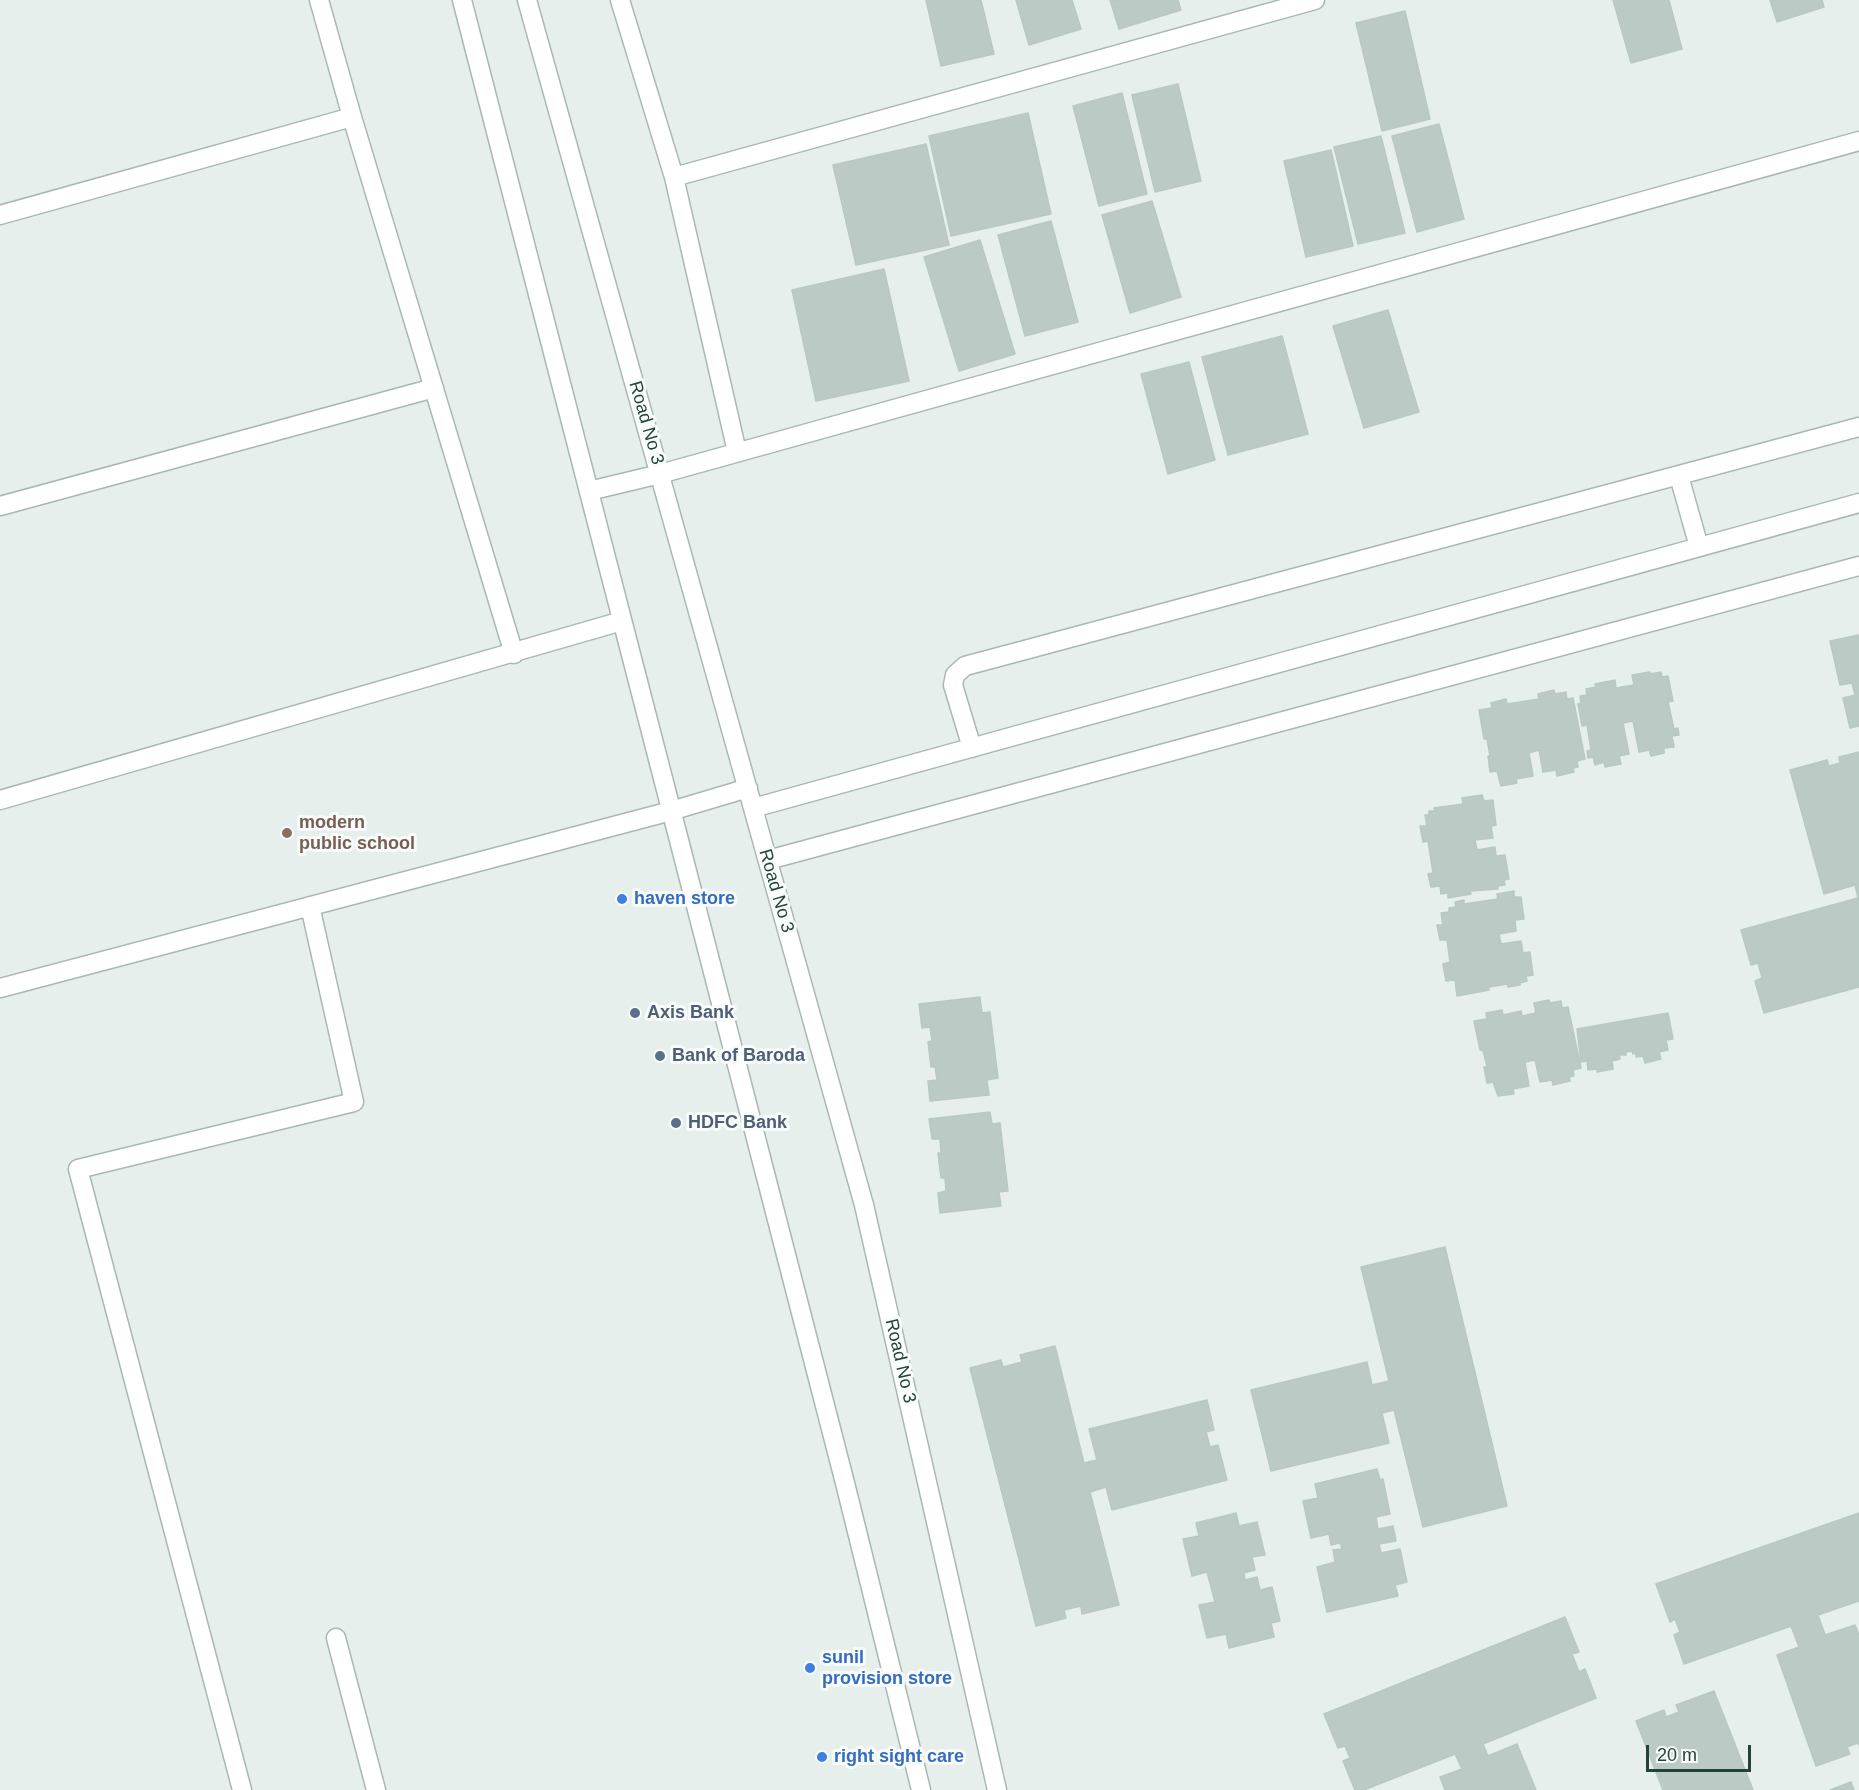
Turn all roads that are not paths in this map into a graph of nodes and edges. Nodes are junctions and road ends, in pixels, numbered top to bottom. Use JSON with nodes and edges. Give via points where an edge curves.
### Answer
{"nodes":[{"id":1,"x":319,"y":0,"type":"edge"},
{"id":2,"x":462,"y":0,"type":"edge"},
{"id":3,"x":527,"y":0,"type":"edge"},
{"id":4,"x":620,"y":0,"type":"edge"},
{"id":5,"x":1315,"y":0,"type":"edge"},
{"id":6,"x":352,"y":117,"type":"junction"},
{"id":7,"x":1859,"y":141,"type":"edge"},
{"id":8,"x":674,"y":177,"type":"junction"},
{"id":9,"x":0,"y":215,"type":"edge"},
{"id":10,"x":434,"y":388,"type":"junction"},
{"id":11,"x":1859,"y":427,"type":"edge"},
{"id":12,"x":737,"y":452,"type":"junction"},
{"id":13,"x":660,"y":474,"type":"junction"},
{"id":14,"x":1679,"y":476,"type":"junction"},
{"id":15,"x":589,"y":490,"type":"junction"},
{"id":16,"x":1859,"y":503,"type":"edge"},
{"id":17,"x":0,"y":506,"type":"edge"},
{"id":18,"x":1700,"y":547,"type":"junction"},
{"id":19,"x":1859,"y":566,"type":"edge"},
{"id":20,"x":622,"y":621,"type":"junction"},
{"id":21,"x":514,"y":654,"type":"junction"},
{"id":22,"x":972,"y":748,"type":"junction"},
{"id":23,"x":748,"y":788,"type":"junction"},
{"id":24,"x":0,"y":800,"type":"edge"},
{"id":25,"x":753,"y":808,"type":"junction"},
{"id":26,"x":671,"y":811,"type":"junction"},
{"id":27,"x":768,"y":860,"type":"junction"},
{"id":28,"x":310,"y":906,"type":"junction"},
{"id":29,"x":0,"y":988,"type":"edge"},
{"id":30,"x":336,"y":1638,"type":"dead end"},
{"id":31,"x":242,"y":1790,"type":"edge"},
{"id":32,"x":376,"y":1790,"type":"edge"},
{"id":33,"x":921,"y":1790,"type":"edge"},
{"id":34,"x":997,"y":1790,"type":"edge"}],
"edges":[{"from":1,"to":6,"type":"street"},
{"from":2,"to":15,"type":"street"},
{"from":3,"to":13,"type":"street","name":"Road No 3"},
{"from":4,"to":8,"type":"street"},
{"from":5,"to":8,"type":"street"},
{"from":6,"to":9,"type":"street"},
{"from":6,"to":10,"type":"street"},
{"from":7,"to":12,"type":"street"},
{"from":8,"to":12,"type":"street"},
{"from":10,"to":17,"type":"street"},
{"from":10,"to":21,"type":"street"},
{"from":11,"to":14,"type":"street"},
{"from":12,"to":13,"type":"street"},
{"from":13,"to":15,"type":"street"},
{"from":13,"to":23,"type":"street","name":"Road No 3"},
{"from":14,"to":18,"type":"street"},
{"from":14,"to":22,"type":"street","via":[[965,666],[955,675],[953,685]]},
{"from":15,"to":20,"type":"street"},
{"from":16,"to":18,"type":"street"},
{"from":18,"to":22,"type":"street"},
{"from":19,"to":27,"type":"street"},
{"from":20,"to":21,"type":"street"},
{"from":20,"to":26,"type":"street"},
{"from":21,"to":24,"type":"street"},
{"from":22,"to":25,"type":"street"},
{"from":23,"to":25,"type":"street","name":"Road No 3"},
{"from":23,"to":26,"type":"street"},
{"from":25,"to":27,"type":"street","name":"Road No 3"},
{"from":26,"to":28,"type":"street"},
{"from":26,"to":33,"type":"street"},
{"from":27,"to":34,"type":"street","name":"Road No 3","via":[[864,1205]]},
{"from":28,"to":29,"type":"street"},
{"from":28,"to":31,"type":"street","via":[[354,1101],[78,1169]]},
{"from":30,"to":32,"type":"street"}]}
